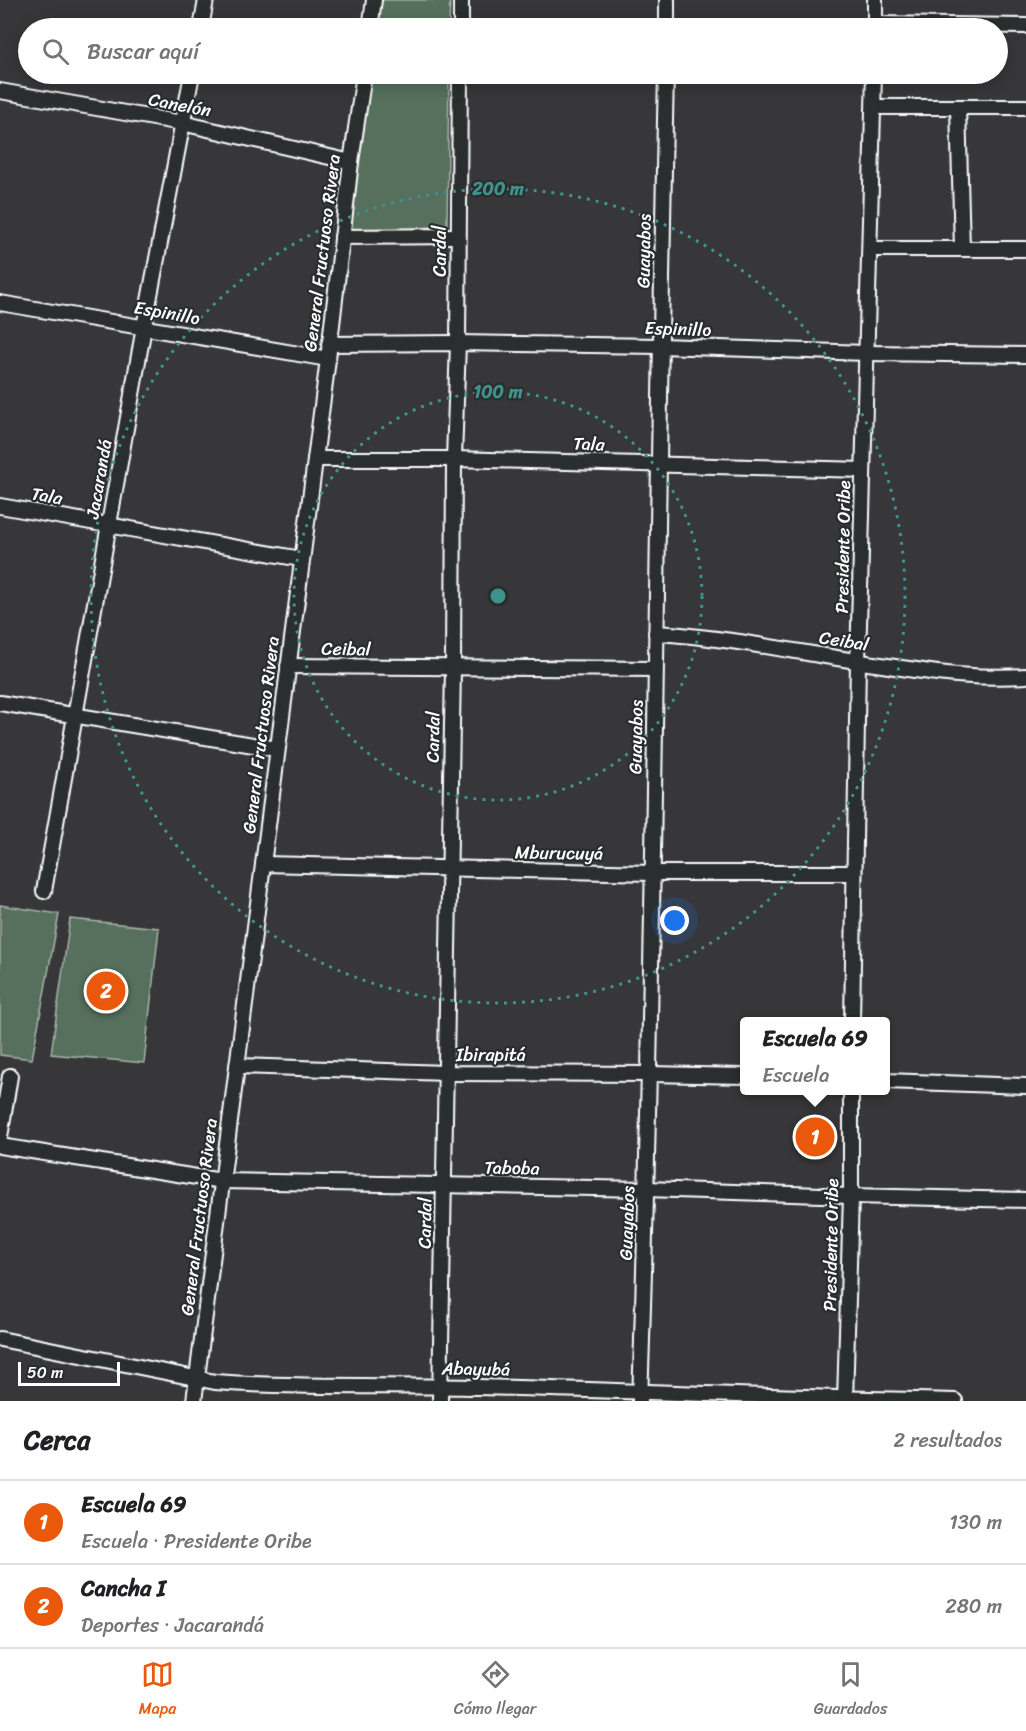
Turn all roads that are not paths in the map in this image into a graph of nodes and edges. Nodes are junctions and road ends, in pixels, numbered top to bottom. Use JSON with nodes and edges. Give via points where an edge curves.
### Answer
{"nodes":[{"id":1,"x":206,"y":0,"type":"edge"},
{"id":2,"x":374,"y":0,"type":"edge"},
{"id":3,"x":461,"y":0,"type":"edge"},
{"id":4,"x":668,"y":0,"type":"edge"},
{"id":5,"x":875,"y":0,"type":"edge"},
{"id":6,"x":203,"y":18,"type":"edge"},
{"id":7,"x":371,"y":18,"type":"edge"},
{"id":8,"x":461,"y":18,"type":"edge"},
{"id":9,"x":667,"y":18,"type":"edge"},
{"id":10,"x":875,"y":18,"type":"edge"},
{"id":11,"x":1008,"y":26,"type":"edge"},
{"id":12,"x":1026,"y":26,"type":"edge"},
{"id":13,"x":190,"y":84,"type":"edge"},
{"id":14,"x":363,"y":84,"type":"edge"},
{"id":15,"x":460,"y":84,"type":"edge"},
{"id":16,"x":666,"y":84,"type":"edge"},
{"id":17,"x":874,"y":84,"type":"edge"},
{"id":18,"x":0,"y":92,"type":"edge"},
{"id":19,"x":874,"y":107,"type":"junction"},
{"id":20,"x":958,"y":107,"type":"junction"},
{"id":21,"x":1026,"y":107,"type":"edge"},
{"id":22,"x":182,"y":123,"type":"junction"},
{"id":23,"x":351,"y":162,"type":"junction"},
{"id":24,"x":458,"y":236,"type":"junction"},
{"id":25,"x":342,"y":237,"type":"junction"},
{"id":26,"x":870,"y":249,"type":"junction"},
{"id":27,"x":962,"y":249,"type":"junction"},
{"id":28,"x":1026,"y":249,"type":"edge"},
{"id":29,"x":0,"y":303,"type":"edge"},
{"id":30,"x":144,"y":327,"type":"junction"},
{"id":31,"x":458,"y":343,"type":"junction"},
{"id":32,"x":329,"y":344,"type":"junction"},
{"id":33,"x":660,"y":346,"type":"junction"},
{"id":34,"x":867,"y":353,"type":"junction"},
{"id":35,"x":1026,"y":355,"type":"edge"},
{"id":36,"x":328,"y":359,"type":"junction"},
{"id":37,"x":315,"y":459,"type":"junction"},
{"id":38,"x":454,"y":459,"type":"junction"},
{"id":39,"x":658,"y":464,"type":"junction"},
{"id":40,"x":863,"y":470,"type":"junction"},
{"id":41,"x":0,"y":506,"type":"edge"},
{"id":42,"x":110,"y":526,"type":"junction"},
{"id":43,"x":301,"y":559,"type":"junction"},
{"id":44,"x":656,"y":633,"type":"junction"},
{"id":45,"x":858,"y":662,"type":"junction"},
{"id":46,"x":288,"y":666,"type":"junction"},
{"id":47,"x":453,"y":668,"type":"junction"},
{"id":48,"x":655,"y":669,"type":"junction"},
{"id":49,"x":1026,"y":676,"type":"edge"},
{"id":50,"x":0,"y":703,"type":"edge"},
{"id":51,"x":75,"y":715,"type":"junction"},
{"id":52,"x":277,"y":749,"type":"junction"},
{"id":53,"x":264,"y":864,"type":"junction"},
{"id":54,"x":449,"y":869,"type":"junction"},
{"id":55,"x":652,"y":873,"type":"junction"},
{"id":56,"x":854,"y":873,"type":"junction"},
{"id":57,"x":44,"y":891,"type":"dead end"},
{"id":58,"x":852,"y":1017,"type":"edge"},
{"id":59,"x":237,"y":1066,"type":"junction"},
{"id":60,"x":446,"y":1073,"type":"junction"},
{"id":61,"x":650,"y":1074,"type":"junction"},
{"id":62,"x":10,"y":1076,"type":"dead end"},
{"id":63,"x":740,"y":1076,"type":"edge"},
{"id":64,"x":890,"y":1081,"type":"edge"},
{"id":65,"x":1026,"y":1086,"type":"edge"},
{"id":66,"x":851,"y":1095,"type":"edge"},
{"id":67,"x":0,"y":1137,"type":"edge"},
{"id":68,"x":0,"y":1146,"type":"edge"},
{"id":69,"x":222,"y":1181,"type":"junction"},
{"id":70,"x":444,"y":1185,"type":"junction"},
{"id":71,"x":646,"y":1189,"type":"junction"},
{"id":72,"x":851,"y":1196,"type":"junction"},
{"id":73,"x":1026,"y":1200,"type":"edge"},
{"id":74,"x":0,"y":1339,"type":"edge"},
{"id":75,"x":197,"y":1378,"type":"junction"},
{"id":76,"x":441,"y":1386,"type":"junction"},
{"id":77,"x":641,"y":1397,"type":"edge"},
{"id":78,"x":845,"y":1400,"type":"edge"},
{"id":79,"x":194,"y":1401,"type":"edge"},
{"id":80,"x":440,"y":1401,"type":"edge"},
{"id":81,"x":955,"y":1401,"type":"edge"}],
"edges":[{"from":1,"to":6,"type":"street"},
{"from":2,"to":7,"type":"street"},
{"from":3,"to":8,"type":"street"},
{"from":4,"to":9,"type":"street"},
{"from":5,"to":10,"type":"street"},
{"from":11,"to":12,"type":"street"},
{"from":13,"to":22,"type":"street","name":"Jacarandá"},
{"from":14,"to":23,"type":"street","name":"General Fructuoso Rivera"},
{"from":15,"to":24,"type":"street","name":"Cardal"},
{"from":16,"to":33,"type":"street","name":"Guayabos"},
{"from":17,"to":19,"type":"street","name":"Presidente Oribe"},
{"from":18,"to":22,"type":"street","name":"Canelón"},
{"from":19,"to":20,"type":"street"},
{"from":19,"to":26,"type":"street","name":"Presidente Oribe"},
{"from":20,"to":21,"type":"street"},
{"from":20,"to":27,"type":"street"},
{"from":22,"to":23,"type":"street","name":"Canelón"},
{"from":22,"to":30,"type":"street","name":"Jacarandá"},
{"from":23,"to":25,"type":"street","name":"General Fructuoso Rivera"},
{"from":24,"to":25,"type":"street"},
{"from":24,"to":31,"type":"street","name":"Cardal"},
{"from":25,"to":32,"type":"street","name":"General Fructuoso Rivera"},
{"from":26,"to":27,"type":"street"},
{"from":26,"to":34,"type":"street","name":"Presidente Oribe"},
{"from":27,"to":28,"type":"street"},
{"from":29,"to":30,"type":"street","name":"Espinillo"},
{"from":30,"to":36,"type":"street","name":"Espinillo"},
{"from":30,"to":42,"type":"street","name":"Jacarandá"},
{"from":31,"to":32,"type":"street","name":"Espinillo"},
{"from":31,"to":33,"type":"street","name":"Espinillo"},
{"from":31,"to":38,"type":"street","name":"Cardal"},
{"from":32,"to":36,"type":"street","name":"General Fructuoso Rivera"},
{"from":33,"to":34,"type":"street","name":"Espinillo"},
{"from":33,"to":39,"type":"street","name":"Guayabos"},
{"from":34,"to":35,"type":"street","name":"Espinillo"},
{"from":34,"to":40,"type":"street","name":"Presidente Oribe"},
{"from":36,"to":37,"type":"street","name":"General Fructuoso Rivera"},
{"from":37,"to":38,"type":"street","name":"Tala"},
{"from":37,"to":43,"type":"street","name":"General Fructuoso Rivera"},
{"from":38,"to":39,"type":"street","name":"Tala"},
{"from":38,"to":47,"type":"street","name":"Cardal"},
{"from":39,"to":40,"type":"street","name":"Tala"},
{"from":39,"to":44,"type":"street","name":"Guayabos"},
{"from":40,"to":45,"type":"street","name":"Presidente Oribe"},
{"from":41,"to":42,"type":"street","name":"Tala"},
{"from":42,"to":43,"type":"street","name":"Tala"},
{"from":42,"to":51,"type":"street","name":"Jacarandá"},
{"from":43,"to":46,"type":"street","name":"General Fructuoso Rivera"},
{"from":44,"to":45,"type":"street","name":"Ceibal","via":[[727,639]]},
{"from":44,"to":48,"type":"street","name":"Guayabos"},
{"from":45,"to":49,"type":"street","name":"Ceibal","via":[[959,676]]},
{"from":45,"to":56,"type":"street","name":"Presidente Oribe"},
{"from":46,"to":47,"type":"street","name":"Ceibal"},
{"from":46,"to":52,"type":"street","name":"General Fructuoso Rivera"},
{"from":47,"to":48,"type":"street","name":"Ceibal"},
{"from":47,"to":54,"type":"street","name":"Cardal"},
{"from":48,"to":55,"type":"street","name":"Guayabos"},
{"from":50,"to":51,"type":"street"},
{"from":51,"to":52,"type":"street"},
{"from":51,"to":57,"type":"street","name":"Jacarandá"},
{"from":52,"to":53,"type":"street","name":"General Fructuoso Rivera"},
{"from":53,"to":54,"type":"street","name":"Mburucuyá"},
{"from":53,"to":59,"type":"street","name":"General Fructuoso Rivera"},
{"from":54,"to":55,"type":"street","name":"Mburucuyá"},
{"from":54,"to":60,"type":"street","name":"Cardal"},
{"from":55,"to":56,"type":"street","name":"Mburucuyá"},
{"from":55,"to":61,"type":"street","name":"Guayabos"},
{"from":56,"to":58,"type":"street","name":"Presidente Oribe"},
{"from":59,"to":60,"type":"street","name":"Ibirapitá"},
{"from":59,"to":69,"type":"street","name":"General Fructuoso Rivera"},
{"from":60,"to":61,"type":"street","name":"Ibirapitá"},
{"from":60,"to":70,"type":"street","name":"Cardal"},
{"from":61,"to":63,"type":"street","name":"Ibirapitá"},
{"from":61,"to":71,"type":"street","name":"Guayabos"},
{"from":62,"to":67,"type":"street"},
{"from":64,"to":65,"type":"street"},
{"from":66,"to":72,"type":"street","name":"Presidente Oribe"},
{"from":68,"to":69,"type":"street","name":"Taboba"},
{"from":69,"to":70,"type":"street","name":"Taboba"},
{"from":69,"to":75,"type":"street","name":"General Fructuoso Rivera"},
{"from":70,"to":71,"type":"street","name":"Taboba"},
{"from":70,"to":76,"type":"street","name":"Cardal"},
{"from":71,"to":72,"type":"street","name":"Taboba"},
{"from":71,"to":77,"type":"street","name":"Guayabos"},
{"from":72,"to":73,"type":"street","name":"Taboba"},
{"from":72,"to":78,"type":"street","name":"Presidente Oribe"},
{"from":74,"to":75,"type":"street","name":"Abayubá"},
{"from":75,"to":76,"type":"street","name":"Abayubá","via":[[260,1385]]},
{"from":75,"to":79,"type":"street","name":"General Fructuoso Rivera"},
{"from":76,"to":77,"type":"street","name":"Abayubá"},
{"from":76,"to":80,"type":"street","name":"Cardal"},
{"from":77,"to":78,"type":"street","name":"Abayubá"},
{"from":78,"to":81,"type":"street","name":"Abayubá"}]}
